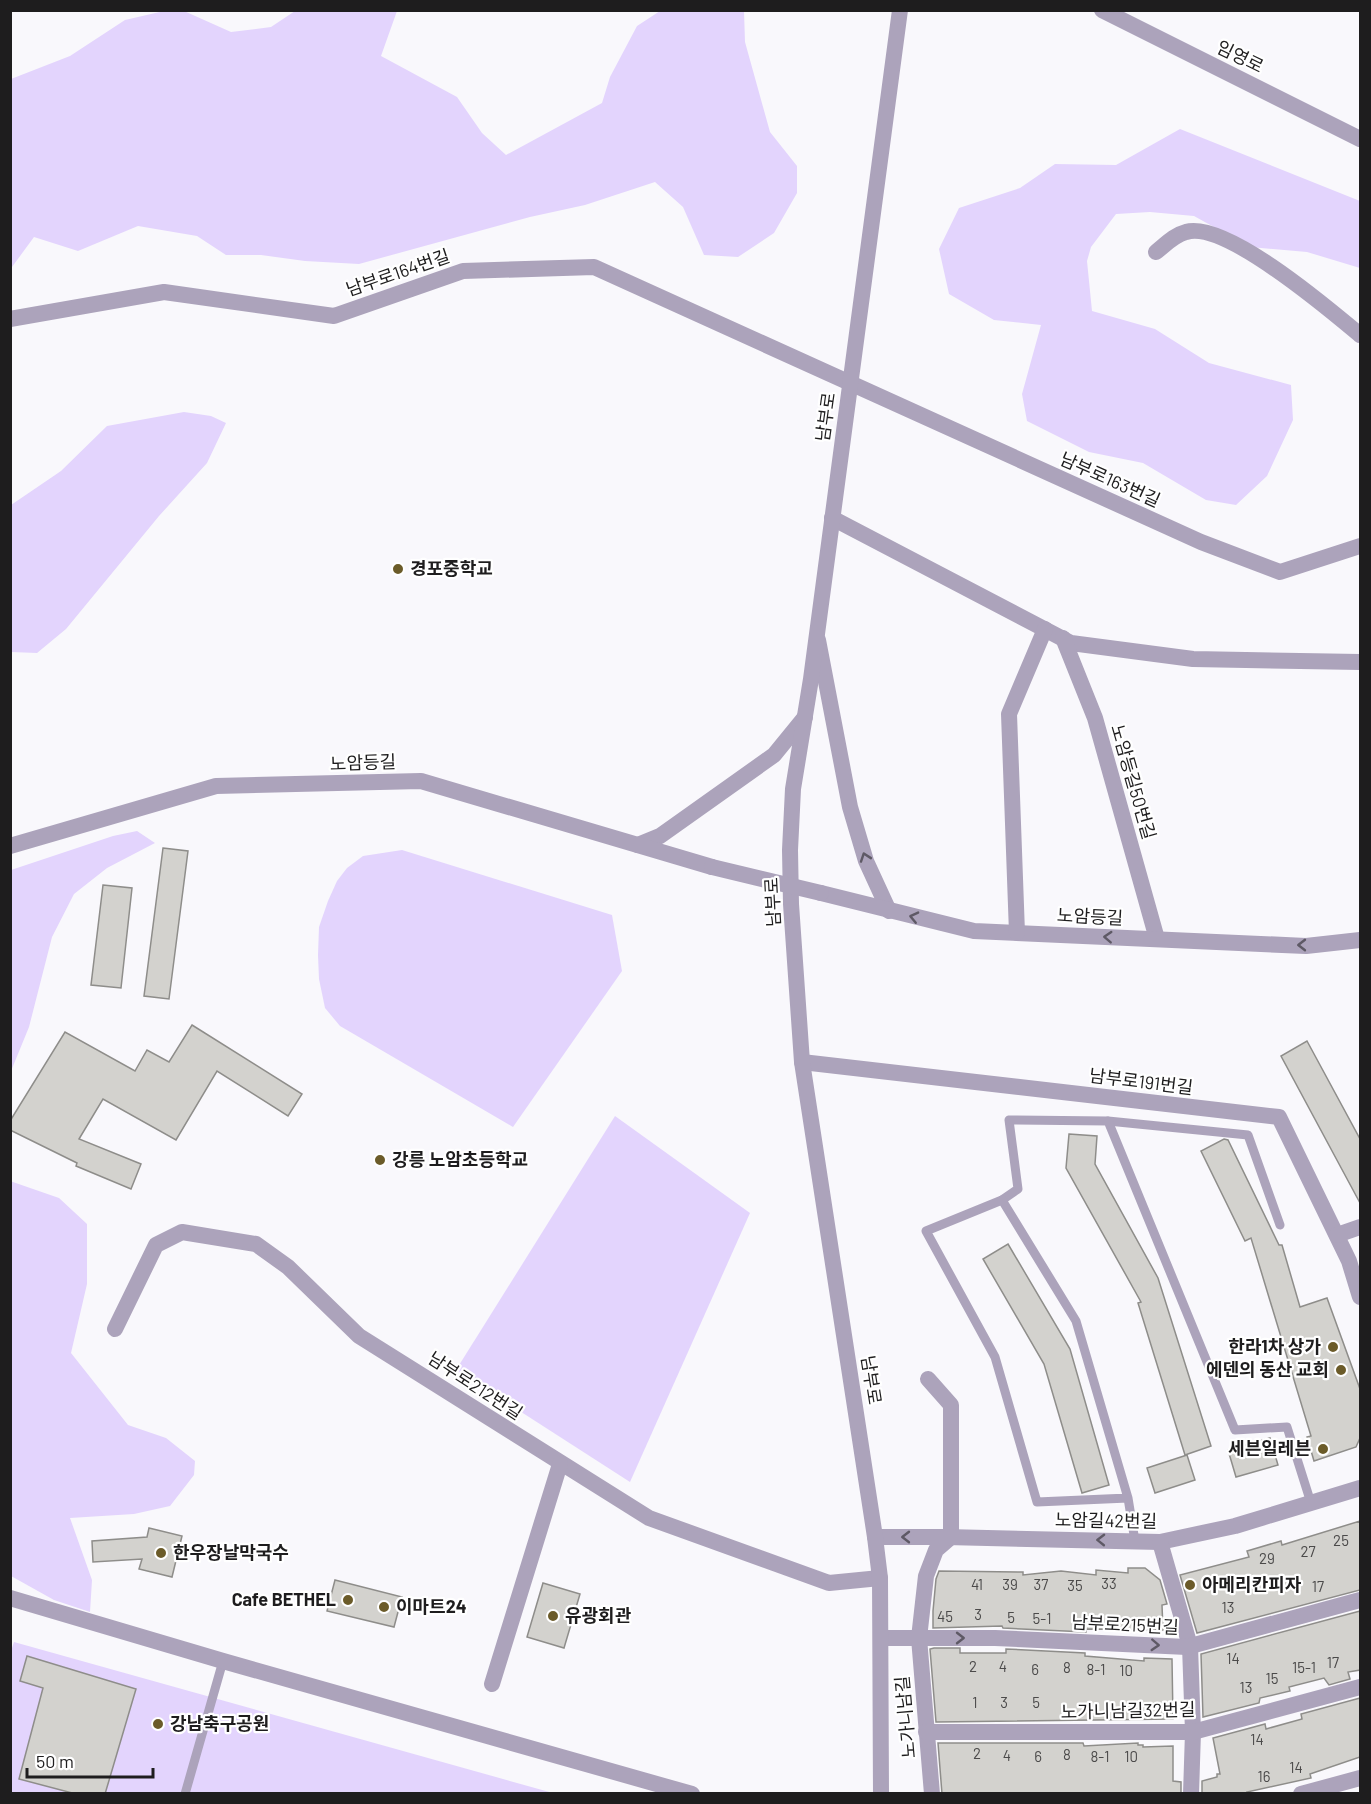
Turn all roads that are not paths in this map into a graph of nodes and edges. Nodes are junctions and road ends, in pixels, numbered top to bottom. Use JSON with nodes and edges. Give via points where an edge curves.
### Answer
{"nodes":[{"id":1,"x":900,"y":10,"type":"edge"},
{"id":2,"x":1102,"y":10,"type":"edge"},
{"id":3,"x":1360,"y":139,"type":"edge"},
{"id":4,"x":1156,"y":252,"type":"dead end"},
{"id":5,"x":10,"y":319,"type":"edge"},
{"id":6,"x":1360,"y":335,"type":"edge"},
{"id":7,"x":850,"y":384,"type":"junction"},
{"id":8,"x":832,"y":518,"type":"junction"},
{"id":9,"x":1360,"y":546,"type":"edge"},
{"id":10,"x":1044,"y":629,"type":"junction"},
{"id":11,"x":816,"y":632,"type":"junction"},
{"id":12,"x":1063,"y":638,"type":"junction"},
{"id":13,"x":1360,"y":662,"type":"edge"},
{"id":14,"x":805,"y":717,"type":"junction"},
{"id":15,"x":638,"y":845,"type":"junction"},
{"id":16,"x":10,"y":846,"type":"edge"},
{"id":17,"x":889,"y":911,"type":"junction"},
{"id":18,"x":1017,"y":933,"type":"junction"},
{"id":19,"x":1157,"y":939,"type":"junction"},
{"id":20,"x":1360,"y":940,"type":"edge"},
{"id":21,"x":802,"y":1062,"type":"junction"},
{"id":22,"x":1108,"y":1121,"type":"junction"},
{"id":23,"x":1002,"y":1200,"type":"junction"},
{"id":24,"x":1280,"y":1225,"type":"dead end"},
{"id":25,"x":1360,"y":1227,"type":"edge"},
{"id":26,"x":1337,"y":1235,"type":"junction"},
{"id":27,"x":1360,"y":1298,"type":"edge"},
{"id":28,"x":115,"y":1329,"type":"dead end"},
{"id":29,"x":928,"y":1379,"type":"dead end"},
{"id":30,"x":560,"y":1464,"type":"junction"},
{"id":31,"x":1360,"y":1488,"type":"edge"},
{"id":32,"x":1128,"y":1498,"type":"junction"},
{"id":33,"x":1311,"y":1503,"type":"junction"},
{"id":34,"x":951,"y":1537,"type":"junction"},
{"id":35,"x":875,"y":1538,"type":"junction"},
{"id":36,"x":1135,"y":1541,"type":"junction"},
{"id":37,"x":1160,"y":1542,"type":"junction"},
{"id":38,"x":880,"y":1578,"type":"junction"},
{"id":39,"x":10,"y":1598,"type":"edge"},
{"id":40,"x":1360,"y":1600,"type":"edge"},
{"id":41,"x":881,"y":1638,"type":"junction"},
{"id":42,"x":919,"y":1638,"type":"junction"},
{"id":43,"x":1190,"y":1646,"type":"junction"},
{"id":44,"x":223,"y":1661,"type":"junction"},
{"id":45,"x":492,"y":1684,"type":"dead end"},
{"id":46,"x":1360,"y":1687,"type":"edge"},
{"id":47,"x":926,"y":1732,"type":"junction"},
{"id":48,"x":1193,"y":1732,"type":"junction"},
{"id":49,"x":1360,"y":1778,"type":"edge"},
{"id":50,"x":1323,"y":1791,"type":"edge"},
{"id":51,"x":682,"y":1792,"type":"edge"},
{"id":52,"x":185,"y":1794,"type":"edge"},
{"id":53,"x":881,"y":1794,"type":"edge"},
{"id":54,"x":932,"y":1794,"type":"edge"},
{"id":55,"x":1191,"y":1794,"type":"edge"},
{"id":56,"x":1301,"y":1794,"type":"edge"}],
"edges":[{"from":1,"to":7,"type":"street","name":"남부로"},
{"from":2,"to":3,"type":"street","name":"임영로"},
{"from":4,"to":6,"type":"street","via":[[1187,231],[1219,236],[1268,263]]},
{"from":5,"to":7,"type":"street","name":"남부로164번길","via":[[164,292],[334,316],[463,271],[594,267]]},
{"from":7,"to":8,"type":"street","name":"남부로"},
{"from":7,"to":9,"type":"street","name":"남부로163번길","via":[[1201,542],[1280,572]]},
{"from":8,"to":10,"type":"street"},
{"from":8,"to":11,"type":"street","name":"남부로"},
{"from":10,"to":12,"type":"street"},
{"from":10,"to":18,"type":"street","via":[[1009,714]]},
{"from":11,"to":14,"type":"street","name":"남부로"},
{"from":17,"to":11,"type":"street","one_way":true,"via":[[866,861],[850,807]]},
{"from":12,"to":13,"type":"street","via":[[1071,643],[1194,659]]},
{"from":12,"to":19,"type":"street","name":"노암등길50번길","via":[[1095,718]]},
{"from":14,"to":15,"type":"street","via":[[774,755],[660,836]]},
{"from":14,"to":21,"type":"street","name":"남부로","via":[[790,850]]},
{"from":15,"to":16,"type":"street","name":"노암등길","via":[[421,781],[216,786]]},
{"from":15,"to":17,"type":"street","name":"노암등길","bridge":true},
{"from":18,"to":17,"type":"street","name":"노암등길","one_way":true,"via":[[974,931]]},
{"from":19,"to":18,"type":"street","name":"노암등길","one_way":true},
{"from":20,"to":19,"type":"street","name":"노암등길","one_way":true,"via":[[1306,946]]},
{"from":21,"to":26,"type":"street","name":"남부로191번길","via":[[1279,1117]]},
{"from":21,"to":35,"type":"street","name":"남부로"},
{"from":22,"to":23,"type":"lane","via":[[1009,1120],[1018,1189]]},
{"from":22,"to":24,"type":"lane","via":[[1248,1135]]},
{"from":22,"to":33,"type":"lane","via":[[1235,1430],[1287,1427]]},
{"from":23,"to":32,"type":"lane","via":[[1076,1321]]},
{"from":23,"to":32,"type":"lane","via":[[926,1231],[995,1357],[1036,1502]]},
{"from":25,"to":26,"type":"street"},
{"from":26,"to":27,"type":"street","name":"남부로191번길"},
{"from":28,"to":30,"type":"street","name":"남부로212번길","via":[[156,1245],[182,1232],[256,1244],[288,1267],[359,1336]]},
{"from":29,"to":34,"type":"street","via":[[951,1405]]},
{"from":30,"to":38,"type":"street","name":"남부로212번길","via":[[649,1518],[829,1583]]},
{"from":30,"to":45,"type":"street"},
{"from":31,"to":33,"type":"street","name":"노암길42번길"},
{"from":32,"to":36,"type":"lane"},
{"from":33,"to":37,"type":"street","name":"노암길42번길","via":[[1235,1526]]},
{"from":34,"to":35,"type":"street","name":"노암길42번길","one_way":true},
{"from":36,"to":34,"type":"street","name":"노암길42번길","one_way":true},
{"from":34,"to":42,"type":"street","via":[[936,1550],[926,1576]]},
{"from":35,"to":38,"type":"street","name":"남부로"},
{"from":36,"to":37,"type":"street","name":"노암길42번길"},
{"from":37,"to":43,"type":"street"},
{"from":38,"to":41,"type":"street","name":"남부로"},
{"from":39,"to":44,"type":"street"},
{"from":40,"to":43,"type":"street","name":"남부로215번길"},
{"from":41,"to":42,"type":"street","name":"남부로215번길"},
{"from":41,"to":53,"type":"street","name":"남부로"},
{"from":42,"to":43,"type":"street","name":"남부로215번길","one_way":true},
{"from":42,"to":47,"type":"street","name":"노가니남길"},
{"from":43,"to":48,"type":"street"},
{"from":44,"to":51,"type":"street"},
{"from":44,"to":52,"type":"lane"},
{"from":46,"to":48,"type":"street","name":"노가니남길32번길"},
{"from":47,"to":48,"type":"street","name":"노가니남길32번길"},
{"from":47,"to":54,"type":"street","name":"노가니남길"},
{"from":48,"to":55,"type":"street"},
{"from":49,"to":50,"type":"street"},
{"from":50,"to":56,"type":"street"}]}
